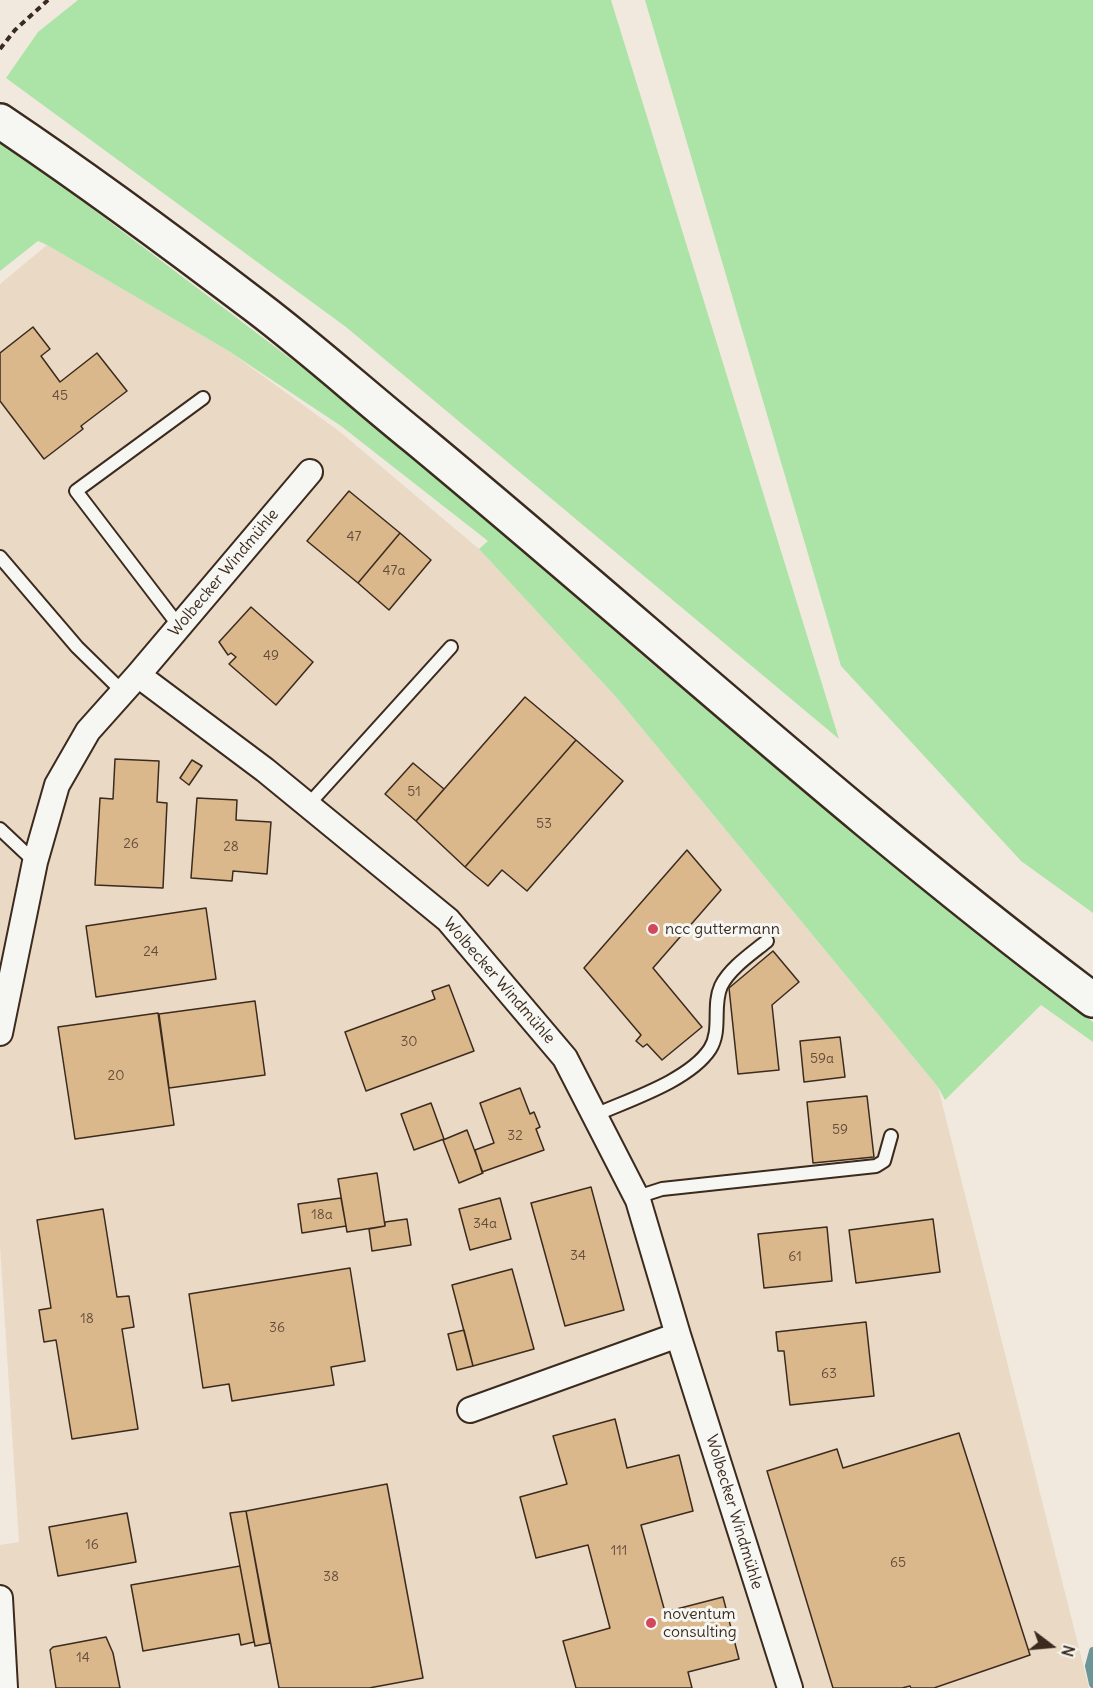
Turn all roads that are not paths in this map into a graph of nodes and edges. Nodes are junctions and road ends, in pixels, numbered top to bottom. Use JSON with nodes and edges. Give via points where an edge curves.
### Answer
{"nodes":[{"id":1,"x":0,"y":121,"type":"edge"},
{"id":2,"x":203,"y":398,"type":"dead end"},
{"id":3,"x":310,"y":472,"type":"dead end"},
{"id":4,"x":0,"y":557,"type":"edge"},
{"id":5,"x":179,"y":626,"type":"junction"},
{"id":6,"x":451,"y":647,"type":"dead end"},
{"id":7,"x":131,"y":684,"type":"junction"},
{"id":8,"x":308,"y":805,"type":"junction"},
{"id":9,"x":0,"y":829,"type":"edge"},
{"id":10,"x":35,"y":862,"type":"junction"},
{"id":11,"x":767,"y":941,"type":"dead end"},
{"id":12,"x":1093,"y":1000,"type":"edge"},
{"id":13,"x":0,"y":1033,"type":"edge"},
{"id":14,"x":595,"y":1115,"type":"junction"},
{"id":15,"x":891,"y":1136,"type":"dead end"},
{"id":16,"x":637,"y":1197,"type":"junction"},
{"id":17,"x":678,"y":1335,"type":"junction"},
{"id":18,"x":470,"y":1410,"type":"dead end"},
{"id":19,"x":0,"y":1598,"type":"edge"},
{"id":20,"x":5,"y":1688,"type":"edge"},
{"id":21,"x":790,"y":1688,"type":"edge"}],
"edges":[{"from":1,"to":12,"type":"main road","via":[[260,308],[764,734]]},
{"from":2,"to":5,"type":"lane","via":[[76,491]]},
{"from":3,"to":5,"type":"street","name":"Wolbecker Windmühle"},
{"from":4,"to":7,"type":"lane","via":[[76,647]]},
{"from":5,"to":7,"type":"street","name":"Wolbecker Windmühle"},
{"from":6,"to":8,"type":"lane"},
{"from":7,"to":8,"type":"street","name":"Wolbecker Windmühle"},
{"from":7,"to":10,"type":"street","name":"Wolbecker Windmühle","via":[[88,731],[57,785]]},
{"from":8,"to":14,"type":"street","name":"Wolbecker Windmühle","via":[[448,920],[565,1058]]},
{"from":9,"to":10,"type":"lane"},
{"from":10,"to":13,"type":"street","name":"Wolbecker Windmühle"},
{"from":11,"to":14,"type":"lane","via":[[730,973],[720,988],[717,1030],[710,1048],[695,1065]]},
{"from":14,"to":16,"type":"street","name":"Wolbecker Windmühle"},
{"from":15,"to":16,"type":"lane","via":[[884,1161],[876,1166],[662,1189]]},
{"from":16,"to":17,"type":"street","name":"Wolbecker Windmühle"},
{"from":17,"to":18,"type":"street"},
{"from":17,"to":21,"type":"street","name":"Wolbecker Windmühle"},
{"from":19,"to":20,"type":"street"}]}
